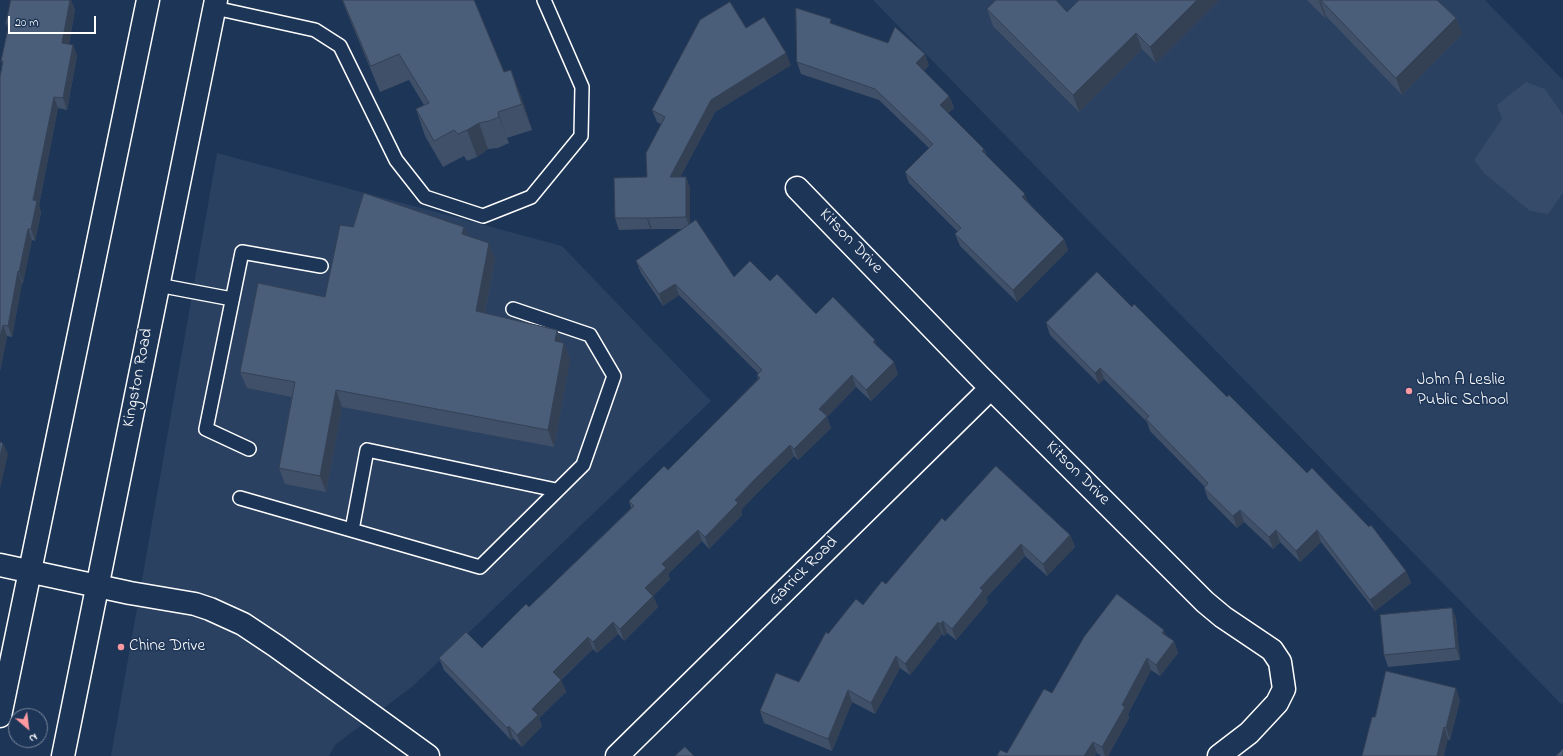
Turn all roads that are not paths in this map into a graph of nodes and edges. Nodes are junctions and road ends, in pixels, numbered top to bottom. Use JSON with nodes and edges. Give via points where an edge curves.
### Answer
{"nodes":[{"id":1,"x":148,"y":0,"type":"edge"},
{"id":2,"x":544,"y":0,"type":"edge"},
{"id":3,"x":215,"y":4,"type":"edge"},
{"id":4,"x":797,"y":188,"type":"dead end"},
{"id":5,"x":321,"y":266,"type":"dead end"},
{"id":6,"x":158,"y":285,"type":"junction"},
{"id":7,"x":232,"y":299,"type":"junction"},
{"id":8,"x":513,"y":309,"type":"dead end"},
{"id":9,"x":991,"y":388,"type":"junction"},
{"id":10,"x":249,"y":449,"type":"dead end"},
{"id":11,"x":556,"y":490,"type":"junction"},
{"id":12,"x":240,"y":498,"type":"dead end"},
{"id":13,"x":352,"y":530,"type":"junction"},
{"id":14,"x":0,"y":565,"type":"edge"},
{"id":15,"x":29,"y":572,"type":"junction"},
{"id":16,"x":97,"y":586,"type":"junction"},
{"id":17,"x":0,"y":716,"type":"edge"},
{"id":18,"x":63,"y":756,"type":"edge"},
{"id":19,"x":428,"y":756,"type":"edge"},
{"id":20,"x":617,"y":756,"type":"edge"},
{"id":21,"x":1219,"y":756,"type":"edge"}],
"edges":[{"from":1,"to":15,"type":"street"},
{"from":2,"to":3,"type":"lane","via":[[582,87],[582,136],[532,198],[483,216],[425,197],[396,160],[340,46],[315,30]]},
{"from":3,"to":6,"type":"street","name":"Kingston Road"},
{"from":4,"to":9,"type":"street","name":"Kitson Drive"},
{"from":5,"to":7,"type":"lane","via":[[242,252]]},
{"from":6,"to":7,"type":"lane"},
{"from":6,"to":16,"type":"street","name":"Kingston Road"},
{"from":7,"to":10,"type":"lane","via":[[206,429]]},
{"from":8,"to":11,"type":"lane","via":[[590,335],[614,376],[583,464]]},
{"from":9,"to":20,"type":"street","name":"Garrick Road"},
{"from":9,"to":21,"type":"street","name":"Kitson Drive","via":[[1205,602],[1272,650],[1280,662],[1284,689],[1277,703],[1249,733]]},
{"from":11,"to":13,"type":"lane","via":[[480,567]]},
{"from":11,"to":13,"type":"lane","via":[[367,450]]},
{"from":12,"to":13,"type":"lane"},
{"from":14,"to":15,"type":"street"},
{"from":15,"to":16,"type":"street"},
{"from":15,"to":17,"type":"street"},
{"from":16,"to":18,"type":"street","name":"Kingston Road"},
{"from":16,"to":19,"type":"street","via":[[195,604],[243,624]]}]}
